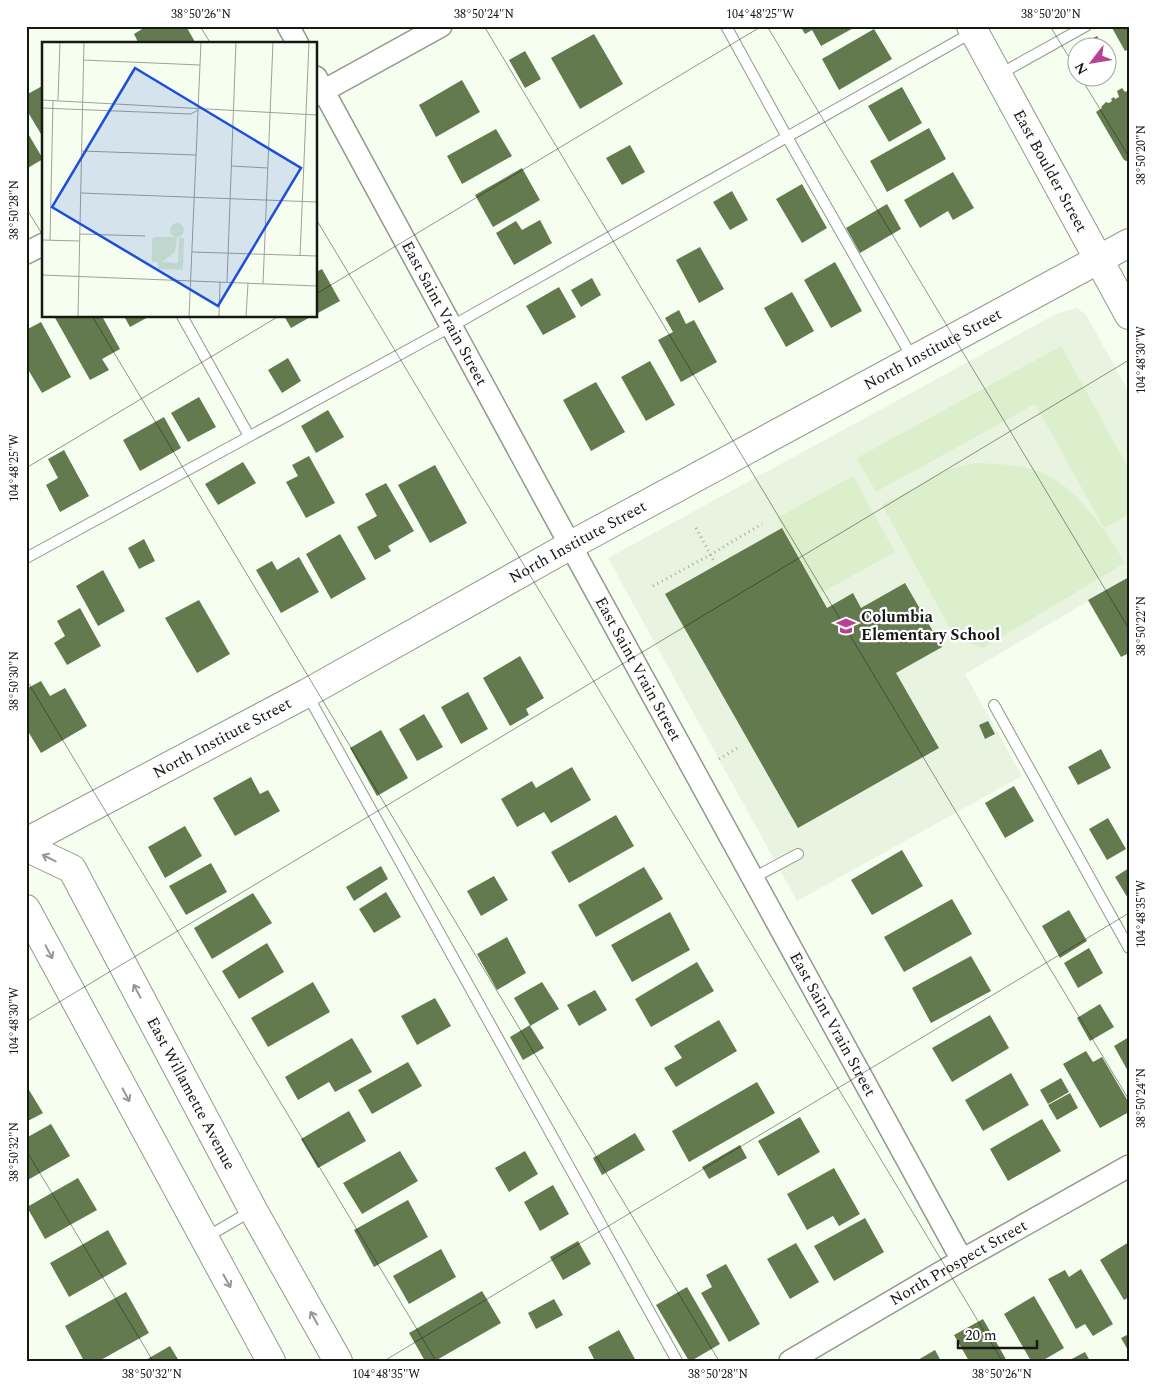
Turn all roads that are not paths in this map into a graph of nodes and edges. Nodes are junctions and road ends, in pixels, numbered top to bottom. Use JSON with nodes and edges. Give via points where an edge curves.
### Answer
{"nodes":[{"id":1,"x":288,"y":26,"type":"edge"},
{"id":2,"x":442,"y":26,"type":"edge"},
{"id":3,"x":726,"y":26,"type":"edge"},
{"id":4,"x":1086,"y":26,"type":"edge"},
{"id":5,"x":972,"y":29,"type":"edge"},
{"id":6,"x":297,"y":42,"type":"edge"},
{"id":7,"x":997,"y":75,"type":"junction"},
{"id":8,"x":319,"y":88,"type":"edge"},
{"id":9,"x":787,"y":137,"type":"junction"},
{"id":10,"x":1129,"y":244,"type":"edge"},
{"id":11,"x":42,"y":245,"type":"edge"},
{"id":12,"x":26,"y":253,"type":"edge"},
{"id":13,"x":1099,"y":260,"type":"junction"},
{"id":14,"x":1129,"y":315,"type":"edge"},
{"id":15,"x":183,"y":318,"type":"edge"},
{"id":16,"x":452,"y":326,"type":"junction"},
{"id":17,"x":914,"y":360,"type":"junction"},
{"id":18,"x":249,"y":436,"type":"junction"},
{"id":19,"x":571,"y":545,"type":"junction"},
{"id":20,"x":26,"y":558,"type":"edge"},
{"id":21,"x":307,"y":693,"type":"junction"},
{"id":22,"x":994,"y":705,"type":"dead end"},
{"id":23,"x":26,"y":842,"type":"edge"},
{"id":24,"x":26,"y":847,"type":"edge"},
{"id":25,"x":798,"y":854,"type":"dead end"},
{"id":26,"x":753,"y":878,"type":"junction"},
{"id":27,"x":26,"y":909,"type":"edge"},
{"id":28,"x":1129,"y":948,"type":"edge"},
{"id":29,"x":1129,"y":1166,"type":"edge"},
{"id":30,"x":253,"y":1210,"type":"junction"},
{"id":31,"x":204,"y":1238,"type":"junction"},
{"id":32,"x":962,"y":1260,"type":"junction"},
{"id":33,"x":271,"y":1361,"type":"edge"},
{"id":34,"x":338,"y":1361,"type":"edge"},
{"id":35,"x":677,"y":1361,"type":"edge"},
{"id":36,"x":790,"y":1361,"type":"edge"}],
"edges":[{"from":1,"to":6,"type":"street"},
{"from":2,"to":8,"type":"street"},
{"from":3,"to":9,"type":"lane"},
{"from":4,"to":7,"type":"lane"},
{"from":5,"to":7,"type":"street","name":"East Boulder Street"},
{"from":5,"to":9,"type":"lane"},
{"from":7,"to":13,"type":"street","name":"East Boulder Street"},
{"from":8,"to":16,"type":"street","name":"East Saint Vrain Street"},
{"from":9,"to":16,"type":"lane"},
{"from":9,"to":17,"type":"lane"},
{"from":10,"to":13,"type":"street","name":"North Institute Street"},
{"from":11,"to":12,"type":"street"},
{"from":13,"to":14,"type":"street","name":"East Boulder Street"},
{"from":13,"to":17,"type":"street","name":"North Institute Street"},
{"from":15,"to":18,"type":"lane"},
{"from":16,"to":18,"type":"lane"},
{"from":16,"to":19,"type":"street","name":"East Saint Vrain Street"},
{"from":17,"to":19,"type":"street","name":"North Institute Street"},
{"from":18,"to":20,"type":"lane"},
{"from":19,"to":21,"type":"street","name":"North Institute Street"},
{"from":19,"to":26,"type":"street","name":"East Saint Vrain Street"},
{"from":21,"to":23,"type":"street","name":"North Institute Street"},
{"from":21,"to":35,"type":"lane"},
{"from":22,"to":28,"type":"lane"},
{"from":30,"to":24,"type":"street","name":"East Willamette Avenue","one_way":true,"via":[[72,870]]},
{"from":25,"to":26,"type":"lane"},
{"from":26,"to":32,"type":"street","name":"East Saint Vrain Street"},
{"from":27,"to":31,"type":"street","one_way":true},
{"from":29,"to":32,"type":"street","name":"North Prospect Street"},
{"from":30,"to":31,"type":"lane"},
{"from":34,"to":30,"type":"street","name":"East Willamette Avenue","one_way":true},
{"from":31,"to":33,"type":"street","one_way":true},
{"from":32,"to":36,"type":"street","name":"North Prospect Street"}]}
